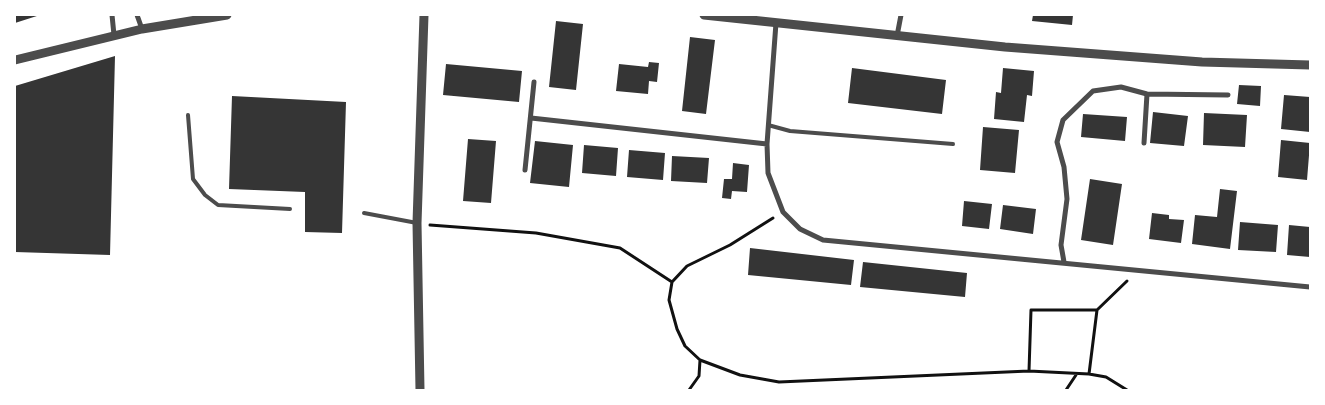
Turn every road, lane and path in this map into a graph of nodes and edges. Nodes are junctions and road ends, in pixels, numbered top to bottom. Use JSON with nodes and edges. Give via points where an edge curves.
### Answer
{"nodes":[{"id":1,"x":112,"y":15,"type":"edge"},
{"id":2,"x":137,"y":15,"type":"edge"},
{"id":3,"x":227,"y":15,"type":"edge"},
{"id":4,"x":424,"y":15,"type":"edge"},
{"id":5,"x":704,"y":15,"type":"edge"},
{"id":6,"x":901,"y":15,"type":"edge"},
{"id":7,"x":776,"y":23,"type":"junction"},
{"id":8,"x":142,"y":29,"type":"junction"},
{"id":9,"x":114,"y":35,"type":"junction"},
{"id":10,"x":897,"y":36,"type":"junction"},
{"id":11,"x":15,"y":60,"type":"edge"},
{"id":12,"x":1310,"y":65,"type":"edge"},
{"id":13,"x":534,"y":82,"type":"dead end"},
{"id":14,"x":1147,"y":94,"type":"junction"},
{"id":15,"x":1228,"y":95,"type":"dead end"},
{"id":16,"x":188,"y":115,"type":"dead end"},
{"id":17,"x":531,"y":118,"type":"junction"},
{"id":18,"x":768,"y":125,"type":"junction"},
{"id":19,"x":1144,"y":143,"type":"dead end"},
{"id":20,"x":767,"y":144,"type":"junction"},
{"id":21,"x":953,"y":144,"type":"dead end"},
{"id":22,"x":525,"y":170,"type":"dead end"},
{"id":23,"x":290,"y":209,"type":"dead end"},
{"id":24,"x":783,"y":212,"type":"junction"},
{"id":25,"x":364,"y":213,"type":"dead end"},
{"id":26,"x":417,"y":224,"type":"junction"},
{"id":27,"x":1064,"y":262,"type":"junction"},
{"id":28,"x":1138,"y":270,"type":"junction"},
{"id":29,"x":672,"y":282,"type":"junction"},
{"id":30,"x":1310,"y":287,"type":"edge"},
{"id":31,"x":1097,"y":310,"type":"junction"},
{"id":32,"x":700,"y":360,"type":"junction"},
{"id":33,"x":1029,"y":370,"type":"junction"},
{"id":34,"x":1090,"y":374,"type":"junction"},
{"id":35,"x":1076,"y":375,"type":"junction"},
{"id":36,"x":420,"y":390,"type":"edge"},
{"id":37,"x":689,"y":390,"type":"edge"},
{"id":38,"x":1066,"y":390,"type":"edge"},
{"id":39,"x":1127,"y":390,"type":"edge"}],
"edges":[{"from":1,"to":9,"type":"street"},
{"from":2,"to":8,"type":"street"},
{"from":3,"to":8,"type":"street"},
{"from":4,"to":26,"type":"street"},
{"from":5,"to":7,"type":"street"},
{"from":6,"to":10,"type":"street"},
{"from":7,"to":10,"type":"street"},
{"from":7,"to":18,"type":"street"},
{"from":8,"to":9,"type":"street"},
{"from":9,"to":11,"type":"street"},
{"from":10,"to":12,"type":"street","via":[[1202,62]]},
{"from":13,"to":17,"type":"street"},
{"from":14,"to":15,"type":"street"},
{"from":14,"to":19,"type":"street"},
{"from":14,"to":27,"type":"street","via":[[1121,86],[1092,91],[1063,120],[1056,142],[1064,167],[1067,199],[1061,245]]},
{"from":16,"to":23,"type":"lane","via":[[193,179],[205,195],[218,205]]},
{"from":17,"to":20,"type":"street"},
{"from":17,"to":22,"type":"street"},
{"from":18,"to":20,"type":"street"},
{"from":18,"to":21,"type":"lane","via":[[790,131]]},
{"from":20,"to":24,"type":"street","via":[[768,173]]},
{"from":24,"to":27,"type":"street","via":[[800,229],[823,240]]},
{"from":24,"to":29,"type":"path","via":[[688,266]]},
{"from":25,"to":26,"type":"lane"},
{"from":26,"to":29,"type":"path","via":[[536,233],[620,248]]},
{"from":26,"to":36,"type":"street"},
{"from":27,"to":28,"type":"street"},
{"from":28,"to":30,"type":"street"},
{"from":28,"to":31,"type":"path"},
{"from":29,"to":32,"type":"path","via":[[669,300],[677,329],[685,346]]},
{"from":31,"to":33,"type":"path","via":[[1031,310]]},
{"from":31,"to":34,"type":"path"},
{"from":32,"to":33,"type":"path","via":[[740,375],[779,382]]},
{"from":32,"to":37,"type":"path","via":[[699,376]]},
{"from":33,"to":35,"type":"path"},
{"from":34,"to":35,"type":"path"},
{"from":34,"to":39,"type":"path","via":[[1106,377]]},
{"from":35,"to":38,"type":"path"}]}
